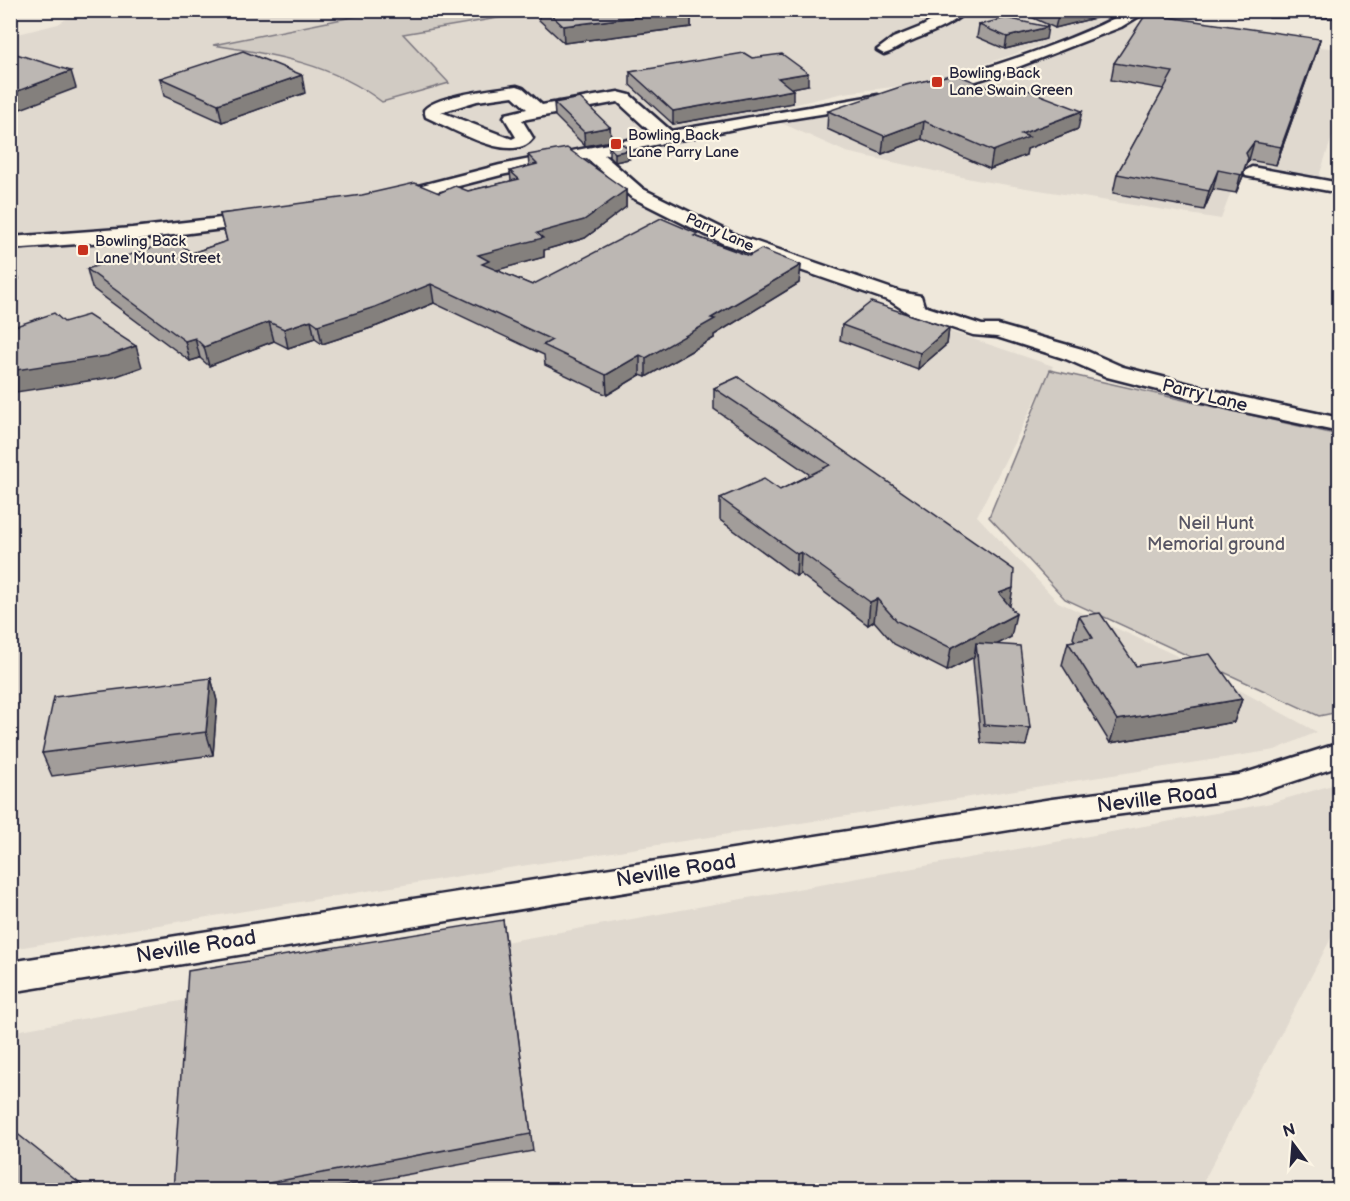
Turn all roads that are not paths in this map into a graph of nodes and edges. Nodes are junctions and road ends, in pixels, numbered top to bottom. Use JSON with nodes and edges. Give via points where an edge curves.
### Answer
{"nodes":[{"id":1,"x":960,"y":10,"type":"edge"},
{"id":2,"x":1142,"y":10,"type":"edge"},
{"id":3,"x":884,"y":51,"type":"dead end"},
{"id":4,"x":915,"y":94,"type":"edge"},
{"id":5,"x":893,"y":98,"type":"edge"},
{"id":6,"x":538,"y":110,"type":"junction"},
{"id":7,"x":667,"y":137,"type":"junction"},
{"id":8,"x":591,"y":152,"type":"junction"},
{"id":9,"x":1252,"y":172,"type":"dead end"},
{"id":10,"x":1340,"y":188,"type":"edge"},
{"id":11,"x":375,"y":202,"type":"edge"},
{"id":12,"x":269,"y":218,"type":"edge"},
{"id":13,"x":10,"y":243,"type":"edge"},
{"id":14,"x":1074,"y":354,"type":"junction"},
{"id":15,"x":1340,"y":410,"type":"edge"},
{"id":16,"x":1340,"y":425,"type":"edge"},
{"id":17,"x":1340,"y":754,"type":"edge"},
{"id":18,"x":10,"y":977,"type":"edge"}],
"edges":[{"from":1,"to":3,"type":"street"},
{"from":2,"to":4,"type":"street","via":[[1000,69]]},
{"from":5,"to":7,"type":"street"},
{"from":6,"to":6,"type":"street","via":[[512,117],[525,138],[512,145],[432,114],[436,108],[501,91],[517,91]]},
{"from":6,"to":7,"type":"street","via":[[624,98]]},
{"from":7,"to":8,"type":"street"},
{"from":8,"to":11,"type":"street"},
{"from":8,"to":14,"type":"street","name":"Parry Lane","via":[[637,193],[729,239],[897,297],[917,309],[980,331],[998,331]]},
{"from":9,"to":10,"type":"street"},
{"from":12,"to":13,"type":"street"},
{"from":14,"to":15,"type":"street","name":"Parry Lane","via":[[1094,353],[1285,402]]},
{"from":14,"to":16,"type":"street","name":"Parry Lane","via":[[1115,372],[1171,387]]},
{"from":17,"to":18,"type":"street","name":"Neville Road","via":[[1240,787],[1052,811]]}]}
